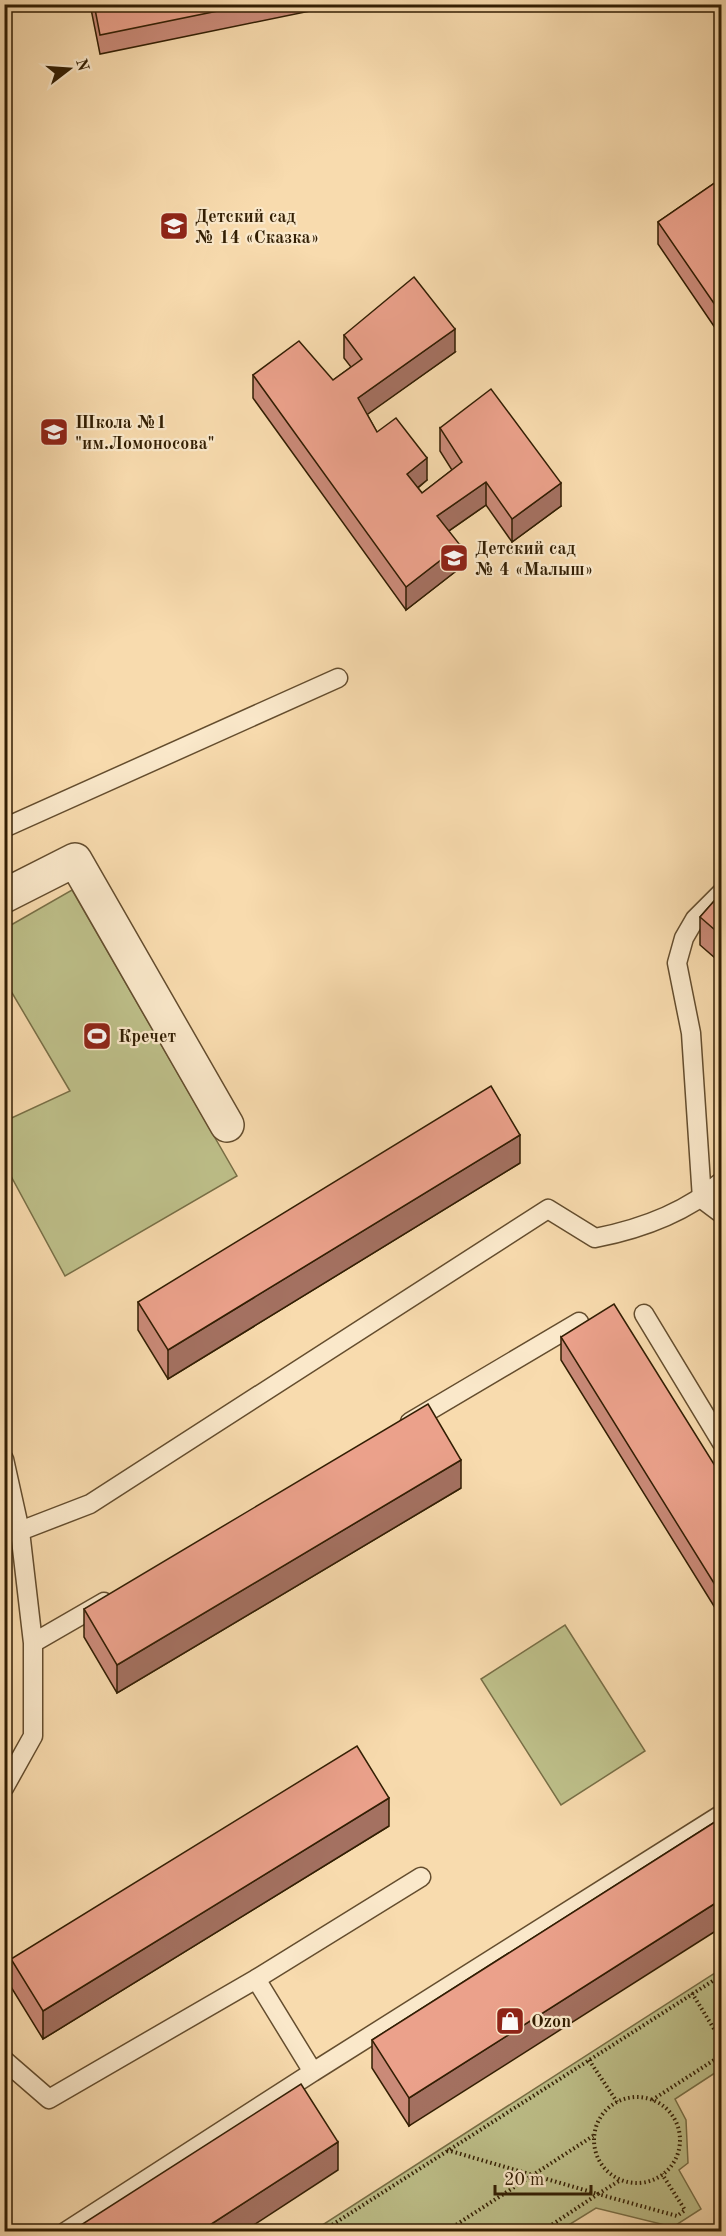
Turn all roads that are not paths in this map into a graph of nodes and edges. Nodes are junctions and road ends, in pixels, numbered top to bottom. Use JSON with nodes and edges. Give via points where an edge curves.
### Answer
{"nodes":[{"id":1,"x":338,"y":678,"type":"dead end"},
{"id":2,"x":4,"y":828,"type":"edge"},
{"id":3,"x":722,"y":892,"type":"edge"},
{"id":4,"x":4,"y":896,"type":"edge"},
{"id":5,"x":227,"y":1125,"type":"dead end"},
{"id":6,"x":722,"y":1181,"type":"edge"},
{"id":7,"x":702,"y":1199,"type":"junction"},
{"id":8,"x":722,"y":1214,"type":"edge"},
{"id":9,"x":644,"y":1314,"type":"dead end"},
{"id":10,"x":579,"y":1322,"type":"dead end"},
{"id":11,"x":394,"y":1431,"type":"edge"},
{"id":12,"x":722,"y":1443,"type":"edge"},
{"id":13,"x":4,"y":1459,"type":"edge"},
{"id":14,"x":20,"y":1531,"type":"junction"},
{"id":15,"x":116,"y":1596,"type":"edge"},
{"id":16,"x":33,"y":1643,"type":"junction"},
{"id":17,"x":4,"y":1788,"type":"edge"},
{"id":18,"x":722,"y":1814,"type":"edge"},
{"id":19,"x":420,"y":1877,"type":"dead end"},
{"id":20,"x":256,"y":1979,"type":"junction"},
{"id":21,"x":4,"y":2060,"type":"edge"},
{"id":22,"x":313,"y":2072,"type":"junction"},
{"id":23,"x":65,"y":2232,"type":"edge"}],
"edges":[{"from":1,"to":2,"type":"lane"},
{"from":3,"to":7,"type":"lane","via":[[695,919],[677,963],[691,1033]]},
{"from":4,"to":5,"type":"street","via":[[75,860]]},
{"from":6,"to":7,"type":"lane"},
{"from":7,"to":8,"type":"lane"},
{"from":7,"to":14,"type":"lane","via":[[635,1230],[596,1238],[548,1209],[90,1504]]},
{"from":9,"to":12,"type":"lane"},
{"from":10,"to":11,"type":"lane"},
{"from":13,"to":14,"type":"lane"},
{"from":14,"to":16,"type":"lane"},
{"from":15,"to":16,"type":"lane"},
{"from":16,"to":17,"type":"lane","via":[[33,1736]]},
{"from":18,"to":22,"type":"lane"},
{"from":19,"to":20,"type":"lane"},
{"from":20,"to":21,"type":"lane","via":[[49,2099]]},
{"from":20,"to":22,"type":"lane"},
{"from":22,"to":23,"type":"lane"}]}
